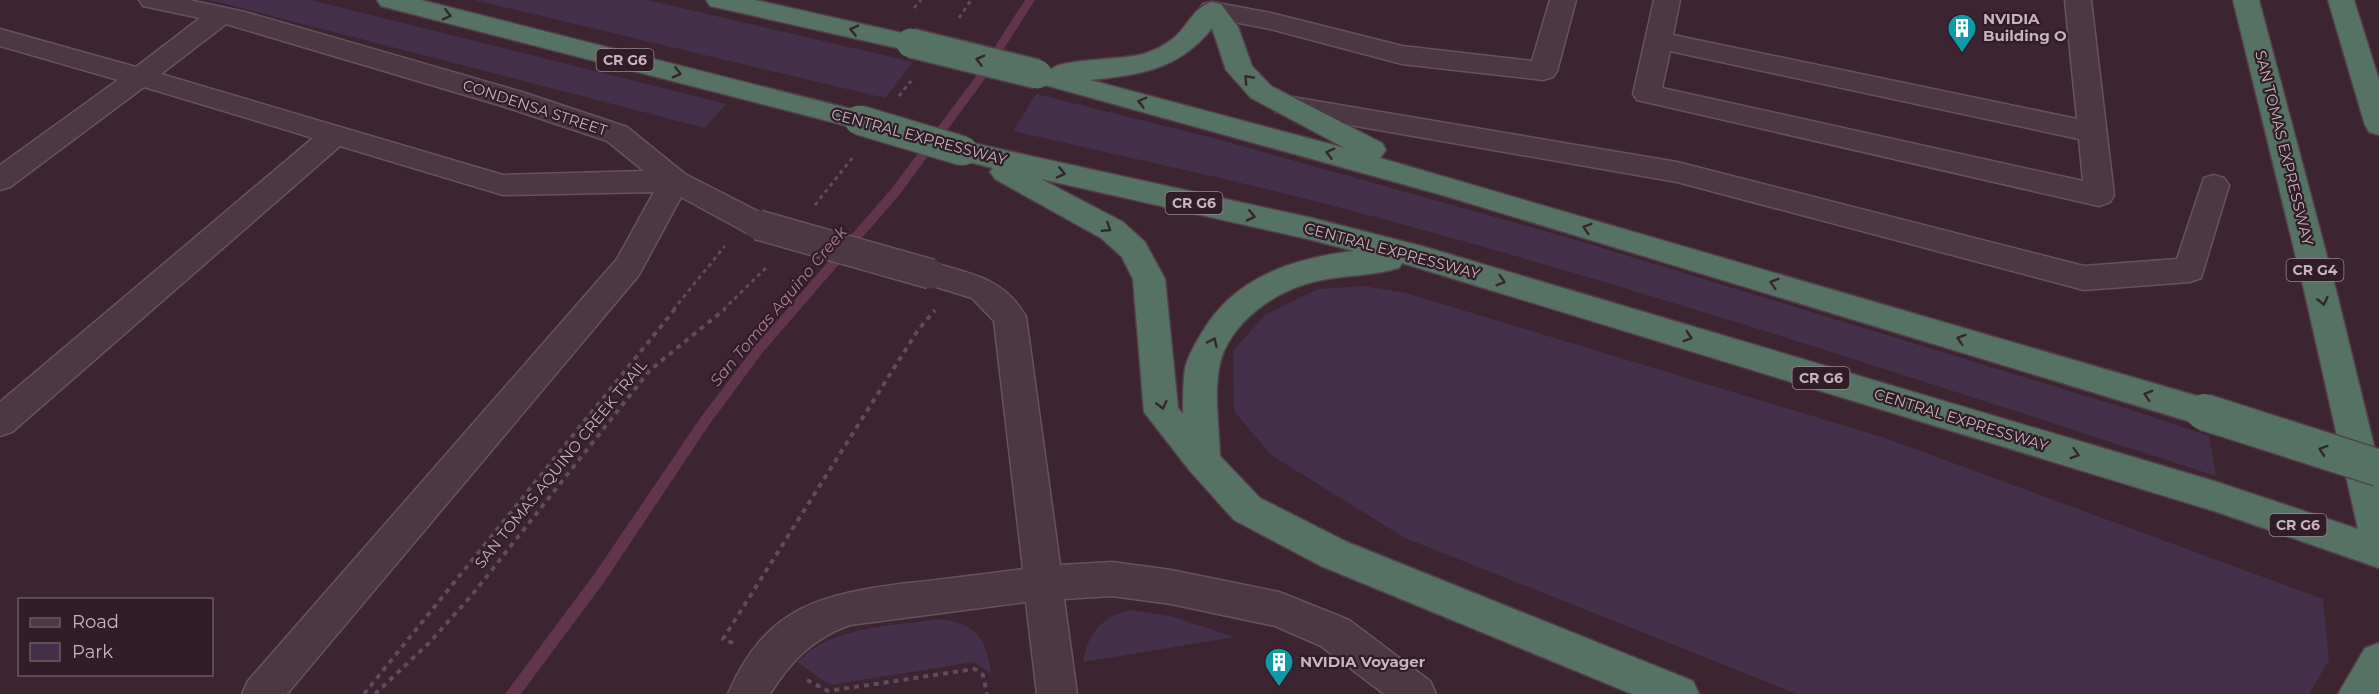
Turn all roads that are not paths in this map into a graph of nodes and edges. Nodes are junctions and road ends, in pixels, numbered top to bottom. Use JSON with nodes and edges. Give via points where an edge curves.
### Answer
{"nodes":[{"id":1,"x":152,"y":0,"type":"edge"},
{"id":2,"x":390,"y":0,"type":"edge"},
{"id":3,"x":719,"y":0,"type":"edge"},
{"id":4,"x":1563,"y":0,"type":"edge"},
{"id":5,"x":1667,"y":0,"type":"edge"},
{"id":6,"x":2078,"y":0,"type":"edge"},
{"id":7,"x":2341,"y":0,"type":"edge"},
{"id":8,"x":2244,"y":2,"type":"edge"},
{"id":9,"x":1213,"y":5,"type":"edge"},
{"id":10,"x":220,"y":15,"type":"junction"},
{"id":11,"x":0,"y":37,"type":"edge"},
{"id":12,"x":1659,"y":40,"type":"junction"},
{"id":13,"x":1037,"y":74,"type":"junction"},
{"id":14,"x":140,"y":77,"type":"junction"},
{"id":15,"x":1286,"y":105,"type":"junction"},
{"id":16,"x":2379,"y":125,"type":"edge"},
{"id":17,"x":2092,"y":132,"type":"junction"},
{"id":18,"x":335,"y":135,"type":"junction"},
{"id":19,"x":963,"y":151,"type":"junction"},
{"id":20,"x":0,"y":180,"type":"edge"},
{"id":21,"x":675,"y":181,"type":"junction"},
{"id":22,"x":2214,"y":185,"type":"dead end"},
{"id":23,"x":1447,"y":186,"type":"junction"},
{"id":24,"x":1425,"y":258,"type":"junction"},
{"id":25,"x":0,"y":422,"type":"edge"},
{"id":26,"x":1202,"y":461,"type":"junction"},
{"id":27,"x":2379,"y":468,"type":"edge"},
{"id":28,"x":2379,"y":542,"type":"edge"},
{"id":29,"x":2379,"y":552,"type":"edge"},
{"id":30,"x":1044,"y":583,"type":"junction"},
{"id":31,"x":2379,"y":661,"type":"edge"},
{"id":32,"x":262,"y":694,"type":"edge"},
{"id":33,"x":748,"y":694,"type":"edge"},
{"id":34,"x":1057,"y":694,"type":"edge"},
{"id":35,"x":1416,"y":694,"type":"edge"},
{"id":36,"x":1679,"y":694,"type":"edge"},
{"id":37,"x":2358,"y":694,"type":"edge"}],
"edges":[{"from":1,"to":10,"type":"street","name":"CONDENSA STREET"},
{"from":2,"to":19,"type":"highway","name":"CENTRAL EXPRESSWAY","number":"CR G6","one_way":true,"bridge":true,"via":[[859,120]]},
{"from":13,"to":3,"type":"highway","one_way":true,"bridge":true},
{"from":4,"to":9,"type":"street","via":[[1543,71],[1402,55]]},
{"from":5,"to":12,"type":"street"},
{"from":6,"to":17,"type":"street"},
{"from":7,"to":16,"type":"highway"},
{"from":8,"to":28,"type":"highway","name":"SAN TOMAS EXPRESSWAY","number":"CR G4","one_way":true,"via":[[2321,294]]},
{"from":9,"to":13,"type":"highway","via":[[1190,37],[1164,55],[1121,67]]},
{"from":15,"to":9,"type":"highway","one_way":true,"via":[[1261,92],[1240,70],[1229,33]]},
{"from":10,"to":14,"type":"street"},
{"from":10,"to":21,"type":"street","name":"CONDENSA STREET","via":[[512,99],[617,134]]},
{"from":11,"to":14,"type":"street"},
{"from":12,"to":17,"type":"street"},
{"from":12,"to":17,"type":"street","via":[[1647,94],[2099,195]]},
{"from":23,"to":13,"type":"highway","one_way":true},
{"from":14,"to":18,"type":"street"},
{"from":14,"to":20,"type":"street"},
{"from":15,"to":22,"type":"street","via":[[1677,172],[2084,278],[2190,270]]},
{"from":15,"to":23,"type":"highway"},
{"from":18,"to":21,"type":"street","via":[[503,185]]},
{"from":18,"to":25,"type":"street"},
{"from":19,"to":24,"type":"highway","name":"CENTRAL EXPRESSWAY","number":"CR G6","one_way":true},
{"from":19,"to":26,"type":"highway","one_way":true,"via":[[1112,230],[1134,250],[1149,279],[1161,411]]},
{"from":21,"to":30,"type":"street","name":"CONDENSA STREET","bridge":true,"via":[[753,222],[935,275],[991,284],[1010,316]]},
{"from":21,"to":32,"type":"street","via":[[628,267]]},
{"from":27,"to":23,"type":"highway","one_way":true,"bridge":true},
{"from":26,"to":24,"type":"highway","one_way":true,"via":[[1202,368],[1217,333],[1242,304],[1276,281],[1344,261]]},
{"from":24,"to":29,"type":"highway","name":"CENTRAL EXPRESSWAY","number":"CR G6","one_way":true,"via":[[2217,497]]},
{"from":26,"to":36,"type":"highway","via":[[1247,509],[1334,554]]},
{"from":30,"to":33,"type":"street","via":[[850,608],[816,619],[770,658]]},
{"from":30,"to":34,"type":"street"},
{"from":30,"to":35,"type":"street","via":[[1112,579],[1279,609],[1335,633]]},
{"from":31,"to":37,"type":"highway"}]}
